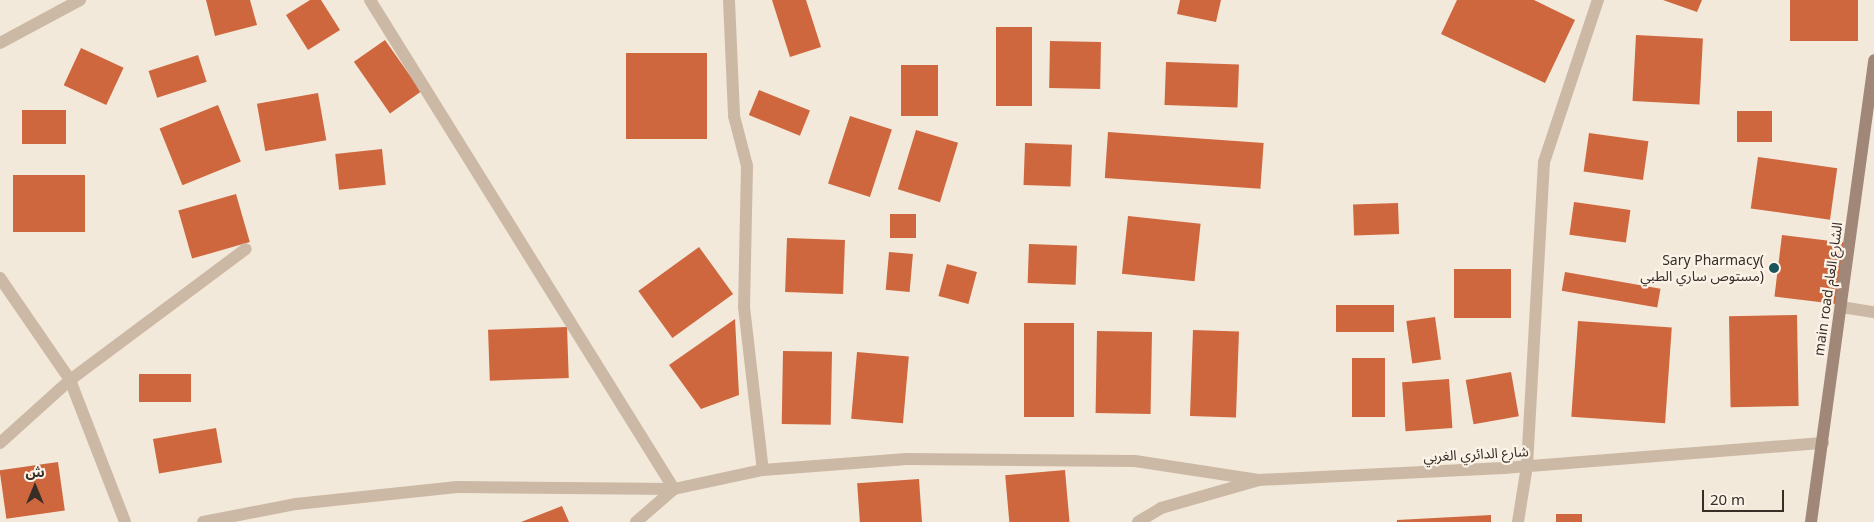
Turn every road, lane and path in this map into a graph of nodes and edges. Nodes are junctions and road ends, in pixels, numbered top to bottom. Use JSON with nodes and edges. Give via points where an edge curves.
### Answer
{"nodes":[{"id":1,"x":80,"y":0,"type":"edge"},
{"id":2,"x":370,"y":0,"type":"edge"},
{"id":3,"x":729,"y":0,"type":"edge"},
{"id":4,"x":1598,"y":0,"type":"edge"},
{"id":5,"x":0,"y":43,"type":"edge"},
{"id":6,"x":1874,"y":60,"type":"edge"},
{"id":7,"x":246,"y":249,"type":"dead end"},
{"id":8,"x":0,"y":278,"type":"edge"},
{"id":9,"x":1841,"y":307,"type":"junction"},
{"id":10,"x":1874,"y":312,"type":"edge"},
{"id":11,"x":70,"y":380,"type":"junction"},
{"id":12,"x":0,"y":443,"type":"edge"},
{"id":13,"x":1823,"y":443,"type":"junction"},
{"id":14,"x":1527,"y":466,"type":"junction"},
{"id":15,"x":762,"y":470,"type":"junction"},
{"id":16,"x":1259,"y":480,"type":"junction"},
{"id":17,"x":674,"y":489,"type":"junction"},
{"id":18,"x":126,"y":522,"type":"edge"},
{"id":19,"x":203,"y":522,"type":"edge"},
{"id":20,"x":636,"y":522,"type":"edge"},
{"id":21,"x":1138,"y":522,"type":"edge"},
{"id":22,"x":1518,"y":522,"type":"edge"},
{"id":23,"x":1811,"y":522,"type":"edge"}],
"edges":[{"from":1,"to":5,"type":"street"},
{"from":2,"to":17,"type":"street"},
{"from":3,"to":15,"type":"street","via":[[734,116],[746,166],[744,307]]},
{"from":4,"to":14,"type":"street","via":[[1544,162]]},
{"from":6,"to":9,"type":"main road","name":"main road الشارع العام"},
{"from":7,"to":11,"type":"street"},
{"from":8,"to":11,"type":"street"},
{"from":9,"to":10,"type":"street"},
{"from":9,"to":13,"type":"main road","name":"main road الشارع العام"},
{"from":11,"to":12,"type":"street"},
{"from":11,"to":18,"type":"street"},
{"from":13,"to":14,"type":"street","name":"شارع الدائري الغربي"},
{"from":13,"to":23,"type":"main road","name":"main road الشارع العام"},
{"from":14,"to":16,"type":"street","name":"شارع الدائري الغربي"},
{"from":14,"to":22,"type":"street"},
{"from":15,"to":16,"type":"street","via":[[907,460],[1135,461]]},
{"from":15,"to":17,"type":"street"},
{"from":16,"to":21,"type":"street","name":"شارع الدائري الغربي","via":[[1161,508]]},
{"from":17,"to":19,"type":"street","via":[[456,487],[296,504]]},
{"from":17,"to":20,"type":"street"}]}
